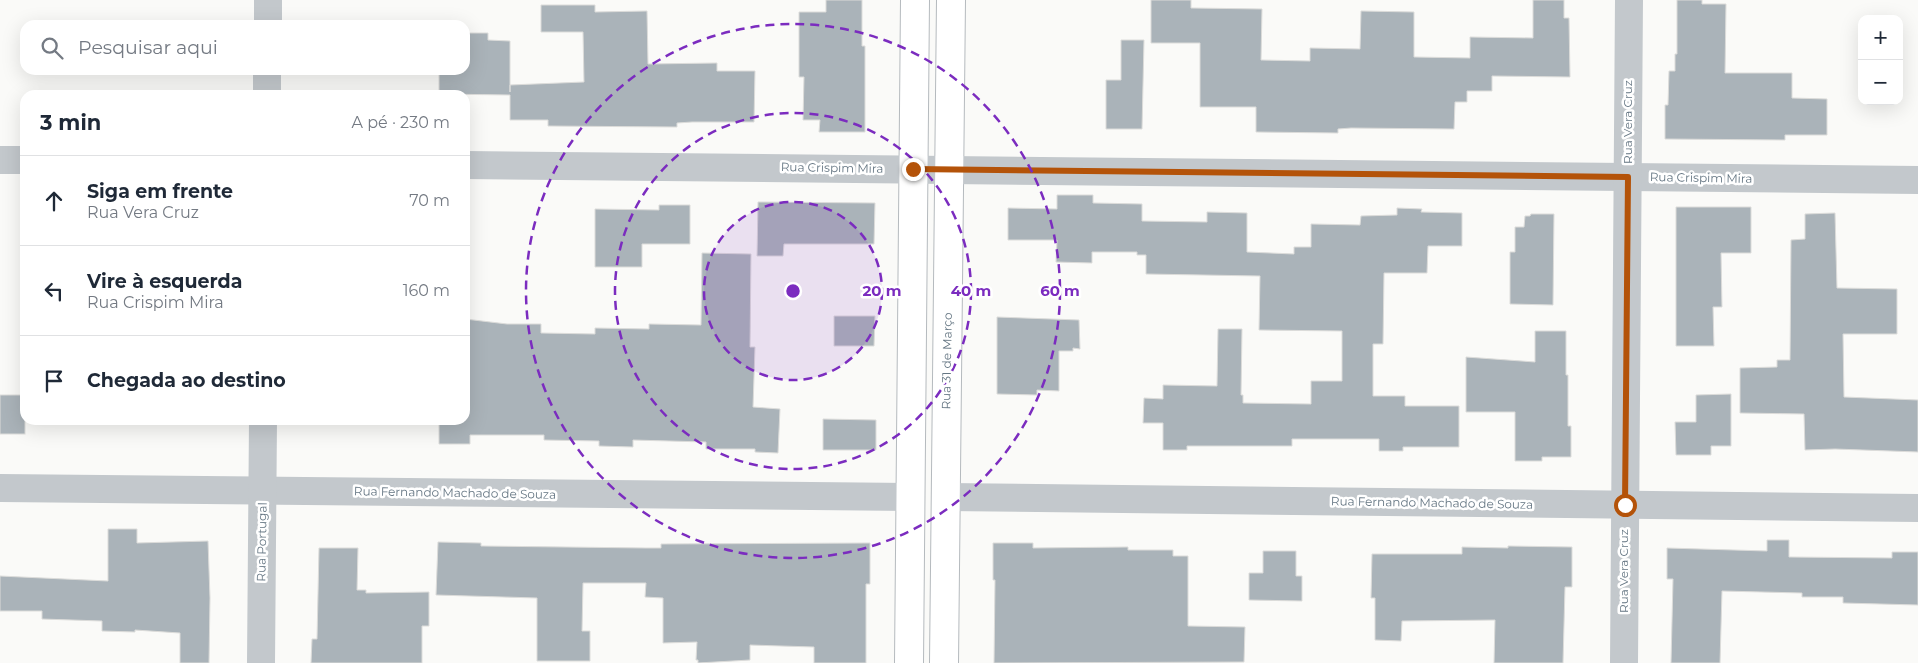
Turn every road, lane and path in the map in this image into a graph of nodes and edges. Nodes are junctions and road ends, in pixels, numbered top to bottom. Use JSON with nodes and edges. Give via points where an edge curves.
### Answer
{"nodes":[{"id":1,"x":268,"y":0,"type":"edge"},
{"id":2,"x":915,"y":0,"type":"edge"},
{"id":3,"x":951,"y":0,"type":"edge"},
{"id":4,"x":1629,"y":0,"type":"edge"},
{"id":5,"x":268,"y":20,"type":"edge"},
{"id":6,"x":267,"y":75,"type":"edge"},
{"id":7,"x":267,"y":90,"type":"edge"},
{"id":8,"x":0,"y":160,"type":"edge"},
{"id":9,"x":20,"y":160,"type":"edge"},
{"id":10,"x":470,"y":165,"type":"edge"},
{"id":11,"x":913,"y":169,"type":"junction"},
{"id":12,"x":949,"y":170,"type":"junction"},
{"id":13,"x":1628,"y":177,"type":"junction"},
{"id":14,"x":1918,"y":180,"type":"edge"},
{"id":15,"x":263,"y":425,"type":"edge"},
{"id":16,"x":0,"y":488,"type":"edge"},
{"id":17,"x":263,"y":490,"type":"junction"},
{"id":18,"x":910,"y":497,"type":"junction"},
{"id":19,"x":946,"y":497,"type":"junction"},
{"id":20,"x":1625,"y":505,"type":"junction"},
{"id":21,"x":1918,"y":508,"type":"edge"},
{"id":22,"x":261,"y":663,"type":"edge"},
{"id":23,"x":909,"y":663,"type":"edge"},
{"id":24,"x":944,"y":663,"type":"edge"},
{"id":25,"x":1624,"y":663,"type":"edge"}],
"edges":[{"from":1,"to":5,"type":"street"},
{"from":2,"to":11,"type":"main road"},
{"from":3,"to":12,"type":"main road","name":"Rua 31 de Março"},
{"from":4,"to":13,"type":"street","name":"Rua Vera Cruz"},
{"from":6,"to":7,"type":"street"},
{"from":8,"to":9,"type":"street"},
{"from":10,"to":11,"type":"street","name":"Rua Crispim Mira"},
{"from":11,"to":12,"type":"street","name":"Rua Crispim Mira"},
{"from":11,"to":18,"type":"main road"},
{"from":12,"to":13,"type":"street","name":"Rua Crispim Mira"},
{"from":12,"to":19,"type":"main road","name":"Rua 31 de Março"},
{"from":13,"to":14,"type":"street","name":"Rua Crispim Mira"},
{"from":13,"to":20,"type":"street","name":"Rua Vera Cruz"},
{"from":15,"to":17,"type":"street","name":"Rua Portugal"},
{"from":16,"to":17,"type":"street","name":"Rua Fernando Machado de Souza"},
{"from":17,"to":18,"type":"street","name":"Rua Fernando Machado de Souza"},
{"from":17,"to":22,"type":"street","name":"Rua Portugal"},
{"from":18,"to":23,"type":"main road"},
{"from":19,"to":20,"type":"street","name":"Rua Fernando Machado de Souza"},
{"from":19,"to":24,"type":"main road","name":"Rua 31 de Março"},
{"from":20,"to":21,"type":"street","name":"Rua Fernando Machado de Souza"},
{"from":20,"to":25,"type":"street","name":"Rua Vera Cruz"}]}
